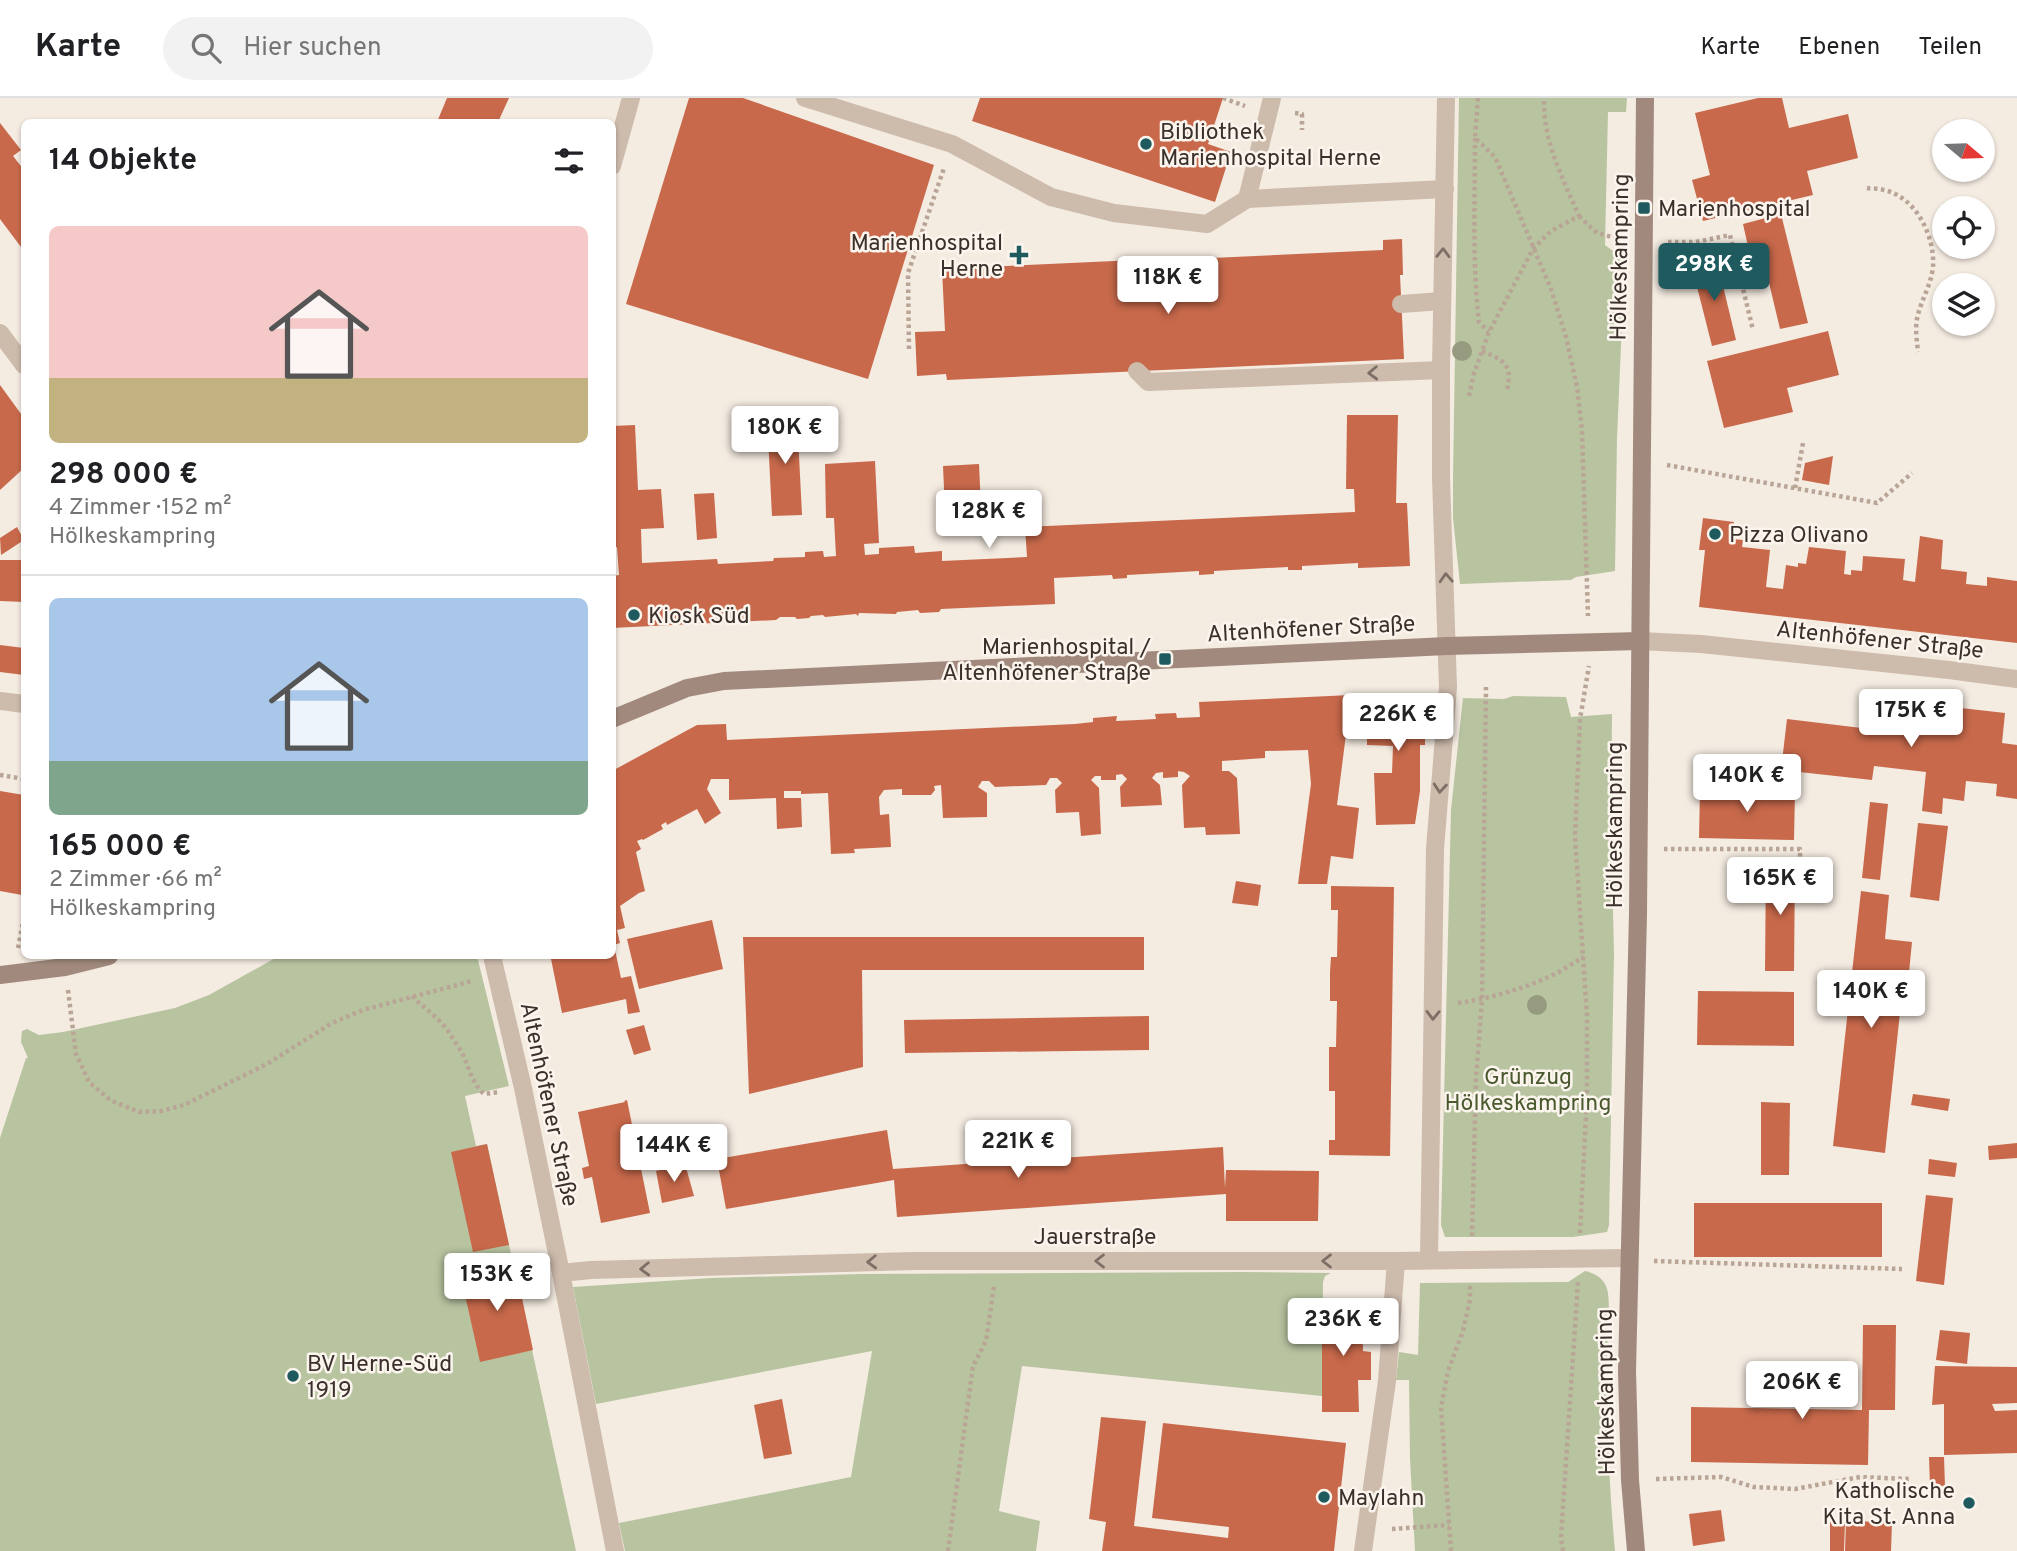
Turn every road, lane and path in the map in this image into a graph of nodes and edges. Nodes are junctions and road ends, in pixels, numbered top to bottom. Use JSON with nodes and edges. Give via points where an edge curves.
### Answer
{"nodes":[{"id":1,"x":631,"y":98,"type":"edge"},
{"id":2,"x":805,"y":98,"type":"edge"},
{"id":3,"x":1223,"y":98,"type":"edge"},
{"id":4,"x":1272,"y":98,"type":"edge"},
{"id":5,"x":1446,"y":98,"type":"edge"},
{"id":6,"x":1478,"y":98,"type":"edge"},
{"id":7,"x":1544,"y":98,"type":"edge"},
{"id":8,"x":1645,"y":98,"type":"edge"},
{"id":9,"x":1234,"y":103,"type":"dead end"},
{"id":10,"x":1475,"y":138,"type":"junction"},
{"id":11,"x":952,"y":144,"type":"junction"},
{"id":12,"x":616,"y":152,"type":"edge"},
{"id":13,"x":1867,"y":188,"type":"dead end"},
{"id":14,"x":1445,"y":189,"type":"junction"},
{"id":15,"x":1247,"y":199,"type":"junction"},
{"id":16,"x":1579,"y":216,"type":"junction"},
{"id":17,"x":1625,"y":240,"type":"dead end"},
{"id":18,"x":1668,"y":242,"type":"dead end"},
{"id":19,"x":1533,"y":249,"type":"junction"},
{"id":20,"x":1443,"y":301,"type":"junction"},
{"id":21,"x":1401,"y":304,"type":"dead end"},
{"id":22,"x":1752,"y":330,"type":"dead end"},
{"id":23,"x":1489,"y":332,"type":"junction"},
{"id":24,"x":0,"y":333,"type":"edge"},
{"id":25,"x":909,"y":349,"type":"dead end"},
{"id":26,"x":1482,"y":351,"type":"junction"},
{"id":27,"x":1918,"y":352,"type":"dead end"},
{"id":28,"x":21,"y":361,"type":"edge"},
{"id":29,"x":1441,"y":370,"type":"junction"},
{"id":30,"x":1137,"y":371,"type":"dead end"},
{"id":31,"x":1507,"y":390,"type":"dead end"},
{"id":32,"x":1468,"y":401,"type":"dead end"},
{"id":33,"x":1803,"y":443,"type":"dead end"},
{"id":34,"x":1691,"y":470,"type":"dead end"},
{"id":35,"x":1912,"y":473,"type":"dead end"},
{"id":36,"x":1795,"y":488,"type":"junction"},
{"id":37,"x":1588,"y":617,"type":"dead end"},
{"id":38,"x":1640,"y":642,"type":"junction"},
{"id":39,"x":1447,"y":646,"type":"junction"},
{"id":40,"x":1590,"y":665,"type":"dead end"},
{"id":41,"x":2017,"y":680,"type":"edge"},
{"id":42,"x":1486,"y":687,"type":"dead end"},
{"id":43,"x":0,"y":701,"type":"edge"},
{"id":44,"x":21,"y":704,"type":"edge"},
{"id":45,"x":616,"y":717,"type":"edge"},
{"id":46,"x":0,"y":775,"type":"edge"},
{"id":47,"x":21,"y":778,"type":"edge"},
{"id":48,"x":1639,"y":849,"type":"junction"},
{"id":49,"x":1815,"y":878,"type":"dead end"},
{"id":50,"x":1584,"y":957,"type":"junction"},
{"id":51,"x":97,"y":959,"type":"edge"},
{"id":52,"x":493,"y":959,"type":"edge"},
{"id":53,"x":65,"y":967,"type":"junction"},
{"id":54,"x":0,"y":975,"type":"edge"},
{"id":55,"x":497,"y":975,"type":"junction"},
{"id":56,"x":412,"y":996,"type":"junction"},
{"id":57,"x":1482,"y":999,"type":"junction"},
{"id":58,"x":1433,"y":1007,"type":"junction"},
{"id":59,"x":523,"y":1088,"type":"junction"},
{"id":60,"x":1580,"y":1234,"type":"dead end"},
{"id":61,"x":1472,"y":1248,"type":"dead end"},
{"id":62,"x":1629,"y":1258,"type":"junction"},
{"id":63,"x":1429,"y":1260,"type":"junction"},
{"id":64,"x":995,"y":1261,"type":"junction"},
{"id":65,"x":1396,"y":1261,"type":"junction"},
{"id":66,"x":1902,"y":1269,"type":"dead end"},
{"id":67,"x":1578,"y":1271,"type":"dead end"},
{"id":68,"x":561,"y":1273,"type":"junction"},
{"id":69,"x":1471,"y":1280,"type":"dead end"},
{"id":70,"x":1909,"y":1479,"type":"dead end"},
{"id":71,"x":1630,"y":1480,"type":"junction"},
{"id":72,"x":1449,"y":1525,"type":"junction"},
{"id":73,"x":1367,"y":1531,"type":"junction"},
{"id":74,"x":615,"y":1551,"type":"edge"},
{"id":75,"x":948,"y":1551,"type":"edge"},
{"id":76,"x":1363,"y":1551,"type":"edge"},
{"id":77,"x":1451,"y":1551,"type":"edge"},
{"id":78,"x":1563,"y":1551,"type":"edge"},
{"id":79,"x":1636,"y":1551,"type":"edge"}],
"edges":[{"from":1,"to":12,"type":"street"},
{"from":2,"to":11,"type":"street"},
{"from":3,"to":9,"type":"path"},
{"from":4,"to":15,"type":"street"},
{"from":5,"to":14,"type":"street"},
{"from":6,"to":10,"type":"path"},
{"from":7,"to":16,"type":"path","via":[[1550,146]]},
{"from":8,"to":38,"type":"street","name":"Hölkeskampring"},
{"from":10,"to":19,"type":"path","via":[[1495,157]]},
{"from":10,"to":23,"type":"path","via":[[1476,300],[1479,322]]},
{"from":11,"to":15,"type":"street","via":[[1051,197],[1114,213],[1207,224]]},
{"from":11,"to":25,"type":"path","via":[[908,273]]},
{"from":13,"to":27,"type":"path","via":[[1886,190],[1908,202],[1931,242],[1933,266],[1917,317]]},
{"from":14,"to":15,"type":"street"},
{"from":20,"to":14,"type":"street","one_way":true},
{"from":16,"to":17,"type":"path","via":[[1597,233]]},
{"from":16,"to":19,"type":"path","via":[[1551,231]]},
{"from":18,"to":22,"type":"path","via":[[1696,243],[1730,235]]},
{"from":19,"to":23,"type":"path"},
{"from":19,"to":37,"type":"path","via":[[1551,289],[1577,387]]},
{"from":20,"to":21,"type":"street"},
{"from":20,"to":29,"type":"street"},
{"from":23,"to":26,"type":"path"},
{"from":24,"to":28,"type":"street"},
{"from":26,"to":31,"type":"path","via":[[1507,366],[1511,376]]},
{"from":26,"to":32,"type":"path"},
{"from":29,"to":30,"type":"street","one_way":true,"via":[[1148,382]]},
{"from":39,"to":29,"type":"street","one_way":true},
{"from":33,"to":36,"type":"path"},
{"from":34,"to":36,"type":"path"},
{"from":35,"to":36,"type":"path","via":[[1877,503]]},
{"from":38,"to":39,"type":"street","name":"Altenhöfener Straße"},
{"from":38,"to":41,"type":"street","name":"Altenhöfener Straße","via":[[1701,644]]},
{"from":38,"to":48,"type":"street","name":"Hölkeskampring"},
{"from":39,"to":45,"type":"street","name":"Altenhöfener Straße","via":[[724,681],[687,688]]},
{"from":39,"to":58,"type":"street","one_way":true,"via":[[1435,849]]},
{"from":40,"to":50,"type":"path","via":[[1580,719],[1574,837]]},
{"from":42,"to":57,"type":"path"},
{"from":43,"to":44,"type":"street"},
{"from":46,"to":47,"type":"path"},
{"from":48,"to":49,"type":"path","via":[[1800,849],[1800,873]]},
{"from":48,"to":62,"type":"street","name":"Hölkeskampring"},
{"from":50,"to":57,"type":"path","via":[[1534,983]]},
{"from":50,"to":60,"type":"path","via":[[1587,1096]]},
{"from":51,"to":53,"type":"street"},
{"from":52,"to":55,"type":"street","name":"Altenhöfener Straße"},
{"from":53,"to":54,"type":"street"},
{"from":53,"to":56,"type":"path","via":[[76,1054],[89,1082],[110,1100],[139,1112],[184,1105],[267,1064],[332,1023]]},
{"from":55,"to":56,"type":"path"},
{"from":55,"to":59,"type":"street","name":"Altenhöfener Straße"},
{"from":56,"to":59,"type":"path","via":[[447,1030],[484,1094]]},
{"from":57,"to":58,"type":"path"},
{"from":57,"to":61,"type":"path"},
{"from":58,"to":63,"type":"street","one_way":true},
{"from":59,"to":68,"type":"street","name":"Altenhöfener Straße"},
{"from":62,"to":63,"type":"street","name":"Jauerstraße"},
{"from":62,"to":66,"type":"path"},
{"from":62,"to":71,"type":"street","name":"Hölkeskampring"},
{"from":63,"to":65,"type":"street","name":"Jauerstraße"},
{"from":65,"to":64,"type":"street","name":"Jauerstraße","one_way":true},
{"from":64,"to":68,"type":"street","name":"Jauerstraße","one_way":true},
{"from":64,"to":75,"type":"path","via":[[986,1341],[973,1366]]},
{"from":65,"to":73,"type":"street","via":[[1387,1381]]},
{"from":67,"to":78,"type":"path"},
{"from":68,"to":74,"type":"street","name":"Altenhöfener Straße"},
{"from":69,"to":72,"type":"path","via":[[1463,1331],[1441,1407]]},
{"from":70,"to":71,"type":"path","via":[[1860,1477],[1795,1489],[1754,1487],[1721,1477]]},
{"from":71,"to":79,"type":"street","name":"Hölkeskampring"},
{"from":72,"to":73,"type":"path"},
{"from":72,"to":77,"type":"path"},
{"from":73,"to":76,"type":"street"}]}
